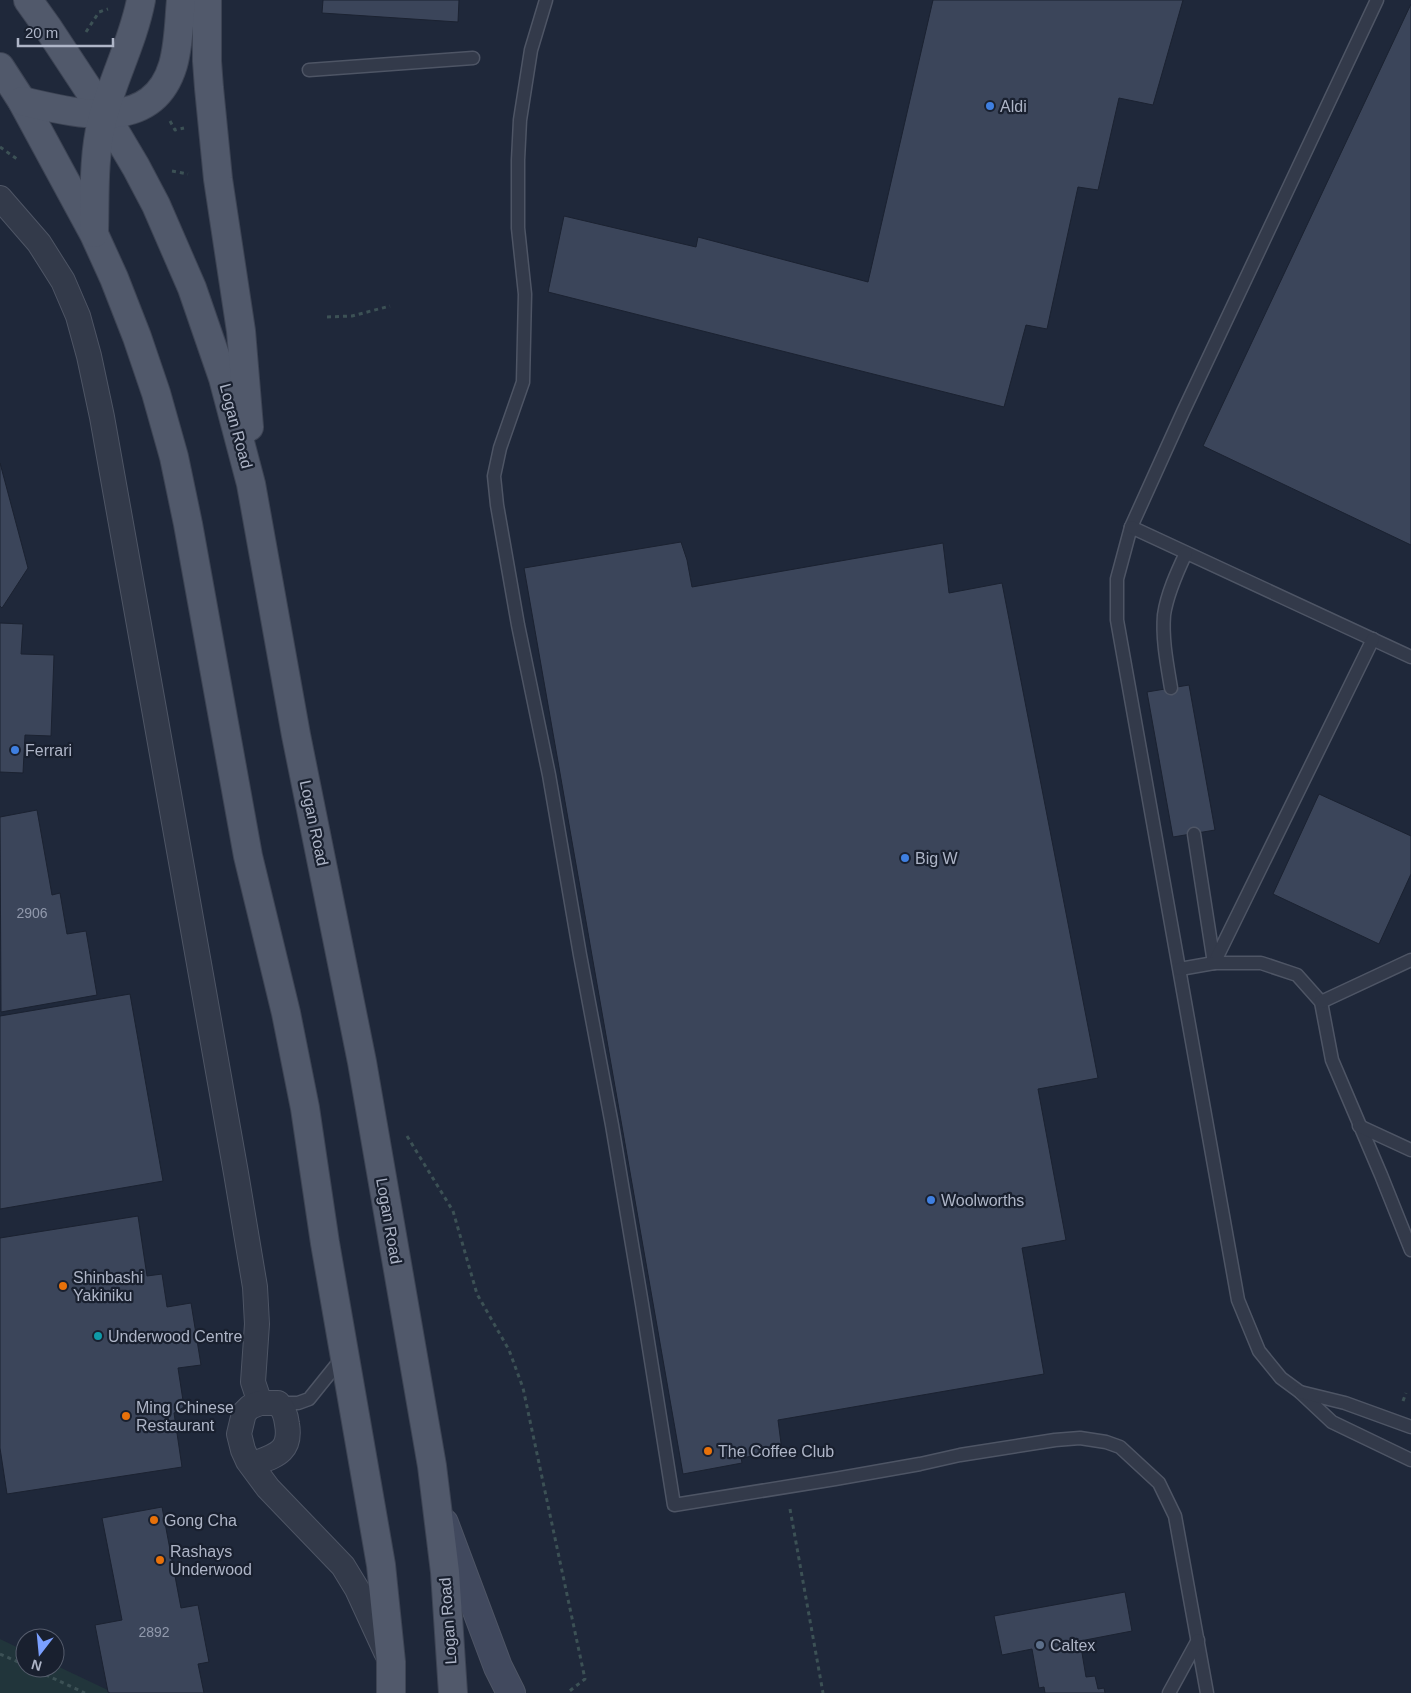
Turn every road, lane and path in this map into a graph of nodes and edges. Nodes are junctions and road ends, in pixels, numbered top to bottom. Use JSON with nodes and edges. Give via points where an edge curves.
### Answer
{"nodes":[{"id":1,"x":28,"y":0,"type":"edge"},
{"id":2,"x":141,"y":0,"type":"edge"},
{"id":3,"x":181,"y":0,"type":"edge"},
{"id":4,"x":207,"y":0,"type":"edge"},
{"id":5,"x":546,"y":0,"type":"edge"},
{"id":6,"x":1377,"y":0,"type":"edge"},
{"id":7,"x":114,"y":15,"type":"dead end"},
{"id":8,"x":84,"y":35,"type":"dead end"},
{"id":9,"x":473,"y":58,"type":"dead end"},
{"id":10,"x":0,"y":68,"type":"edge"},
{"id":11,"x":309,"y":70,"type":"dead end"},
{"id":12,"x":22,"y":101,"type":"junction"},
{"id":13,"x":104,"y":113,"type":"junction"},
{"id":14,"x":166,"y":116,"type":"dead end"},
{"id":15,"x":187,"y":128,"type":"dead end"},
{"id":16,"x":0,"y":198,"type":"edge"},
{"id":17,"x":94,"y":234,"type":"junction"},
{"id":18,"x":390,"y":306,"type":"dead end"},
{"id":19,"x":327,"y":317,"type":"dead end"},
{"id":20,"x":251,"y":484,"type":"junction"},
{"id":21,"x":1131,"y":528,"type":"junction"},
{"id":22,"x":1186,"y":553,"type":"junction"},
{"id":23,"x":1373,"y":640,"type":"junction"},
{"id":24,"x":1411,"y":657,"type":"edge"},
{"id":25,"x":1171,"y":688,"type":"dead end"},
{"id":26,"x":1194,"y":834,"type":"dead end"},
{"id":27,"x":1411,"y":960,"type":"edge"},
{"id":28,"x":1214,"y":964,"type":"junction"},
{"id":29,"x":1180,"y":969,"type":"junction"},
{"id":30,"x":1321,"y":1002,"type":"junction"},
{"id":31,"x":1359,"y":1126,"type":"junction"},
{"id":32,"x":1411,"y":1150,"type":"edge"},
{"id":33,"x":453,"y":1211,"type":"dead end"},
{"id":34,"x":1411,"y":1250,"type":"edge"},
{"id":35,"x":345,"y":1355,"type":"junction"},
{"id":36,"x":1300,"y":1392,"type":"junction"},
{"id":37,"x":269,"y":1403,"type":"junction"},
{"id":38,"x":1411,"y":1427,"type":"edge"},
{"id":39,"x":1411,"y":1460,"type":"edge"},
{"id":40,"x":251,"y":1465,"type":"junction"},
{"id":41,"x":438,"y":1505,"type":"junction"},
{"id":42,"x":790,"y":1508,"type":"dead end"},
{"id":43,"x":1198,"y":1640,"type":"junction"},
{"id":44,"x":0,"y":1654,"type":"edge"},
{"id":45,"x":15,"y":1661,"type":"edge"},
{"id":46,"x":391,"y":1662,"type":"junction"},
{"id":47,"x":53,"y":1678,"type":"edge"},
{"id":48,"x":85,"y":1693,"type":"edge"},
{"id":49,"x":391,"y":1693,"type":"edge"},
{"id":50,"x":453,"y":1693,"type":"edge"},
{"id":51,"x":511,"y":1693,"type":"edge"},
{"id":52,"x":567,"y":1693,"type":"edge"},
{"id":53,"x":822,"y":1693,"type":"edge"},
{"id":54,"x":1169,"y":1693,"type":"edge"},
{"id":55,"x":1207,"y":1693,"type":"edge"}],
"edges":[{"from":1,"to":13,"type":"main road","name":"Logan Road"},
{"from":2,"to":13,"type":"main road"},
{"from":3,"to":13,"type":"main road","via":[[175,58],[161,90],[140,107]]},
{"from":4,"to":20,"type":"main road","via":[[209,88],[218,179],[246,372]]},
{"from":5,"to":43,"type":"lane","via":[[531,50],[520,120],[518,228],[525,294],[523,382],[500,448],[494,476],[515,608],[612,1125],[674,1505],[1055,1440],[1080,1438],[1106,1442],[1120,1447],[1159,1483],[1175,1516]]},
{"from":6,"to":21,"type":"lane"},
{"from":7,"to":8,"type":"path","via":[[107,8],[99,12]]},
{"from":9,"to":11,"type":"lane"},
{"from":10,"to":12,"type":"main road"},
{"from":12,"to":13,"type":"main road","via":[[66,111]]},
{"from":12,"to":17,"type":"main road"},
{"from":13,"to":17,"type":"main road","via":[[96,163]]},
{"from":13,"to":20,"type":"main road","name":"Logan Road","via":[[156,205],[192,288],[223,378]]},
{"from":14,"to":15,"type":"path","via":[[175,130]]},
{"from":16,"to":37,"type":"street","via":[[35,238],[63,281],[78,316],[89,356],[236,1173],[256,1299],[253,1382]]},
{"from":17,"to":35,"type":"main road","via":[[137,338],[174,457],[248,856],[297,1064]]},
{"from":18,"to":19,"type":"path","via":[[352,316]]},
{"from":20,"to":41,"type":"main road","name":"Logan Road","via":[[296,735],[360,1054]]},
{"from":21,"to":22,"type":"lane"},
{"from":21,"to":29,"type":"lane","via":[[1117,579],[1117,620]]},
{"from":22,"to":23,"type":"lane"},
{"from":22,"to":25,"type":"lane","via":[[1174,578],[1164,615]]},
{"from":23,"to":24,"type":"lane"},
{"from":23,"to":28,"type":"lane"},
{"from":26,"to":28,"type":"lane"},
{"from":27,"to":30,"type":"lane"},
{"from":28,"to":29,"type":"lane"},
{"from":28,"to":30,"type":"lane","via":[[1261,963],[1297,975]]},
{"from":29,"to":36,"type":"lane","via":[[1238,1300],[1259,1351],[1280,1378]]},
{"from":30,"to":31,"type":"lane","via":[[1332,1060]]},
{"from":31,"to":32,"type":"lane"},
{"from":31,"to":34,"type":"lane"},
{"from":33,"to":52,"type":"path","via":[[477,1294],[509,1350],[523,1388],[585,1679]]},
{"from":35,"to":37,"type":"lane","via":[[309,1399],[298,1403]]},
{"from":35,"to":46,"type":"main road","via":[[381,1565]]},
{"from":36,"to":38,"type":"lane","via":[[1345,1403]]},
{"from":36,"to":39,"type":"lane","via":[[1332,1422]]},
{"from":37,"to":40,"type":"street","via":[[250,1407],[244,1413],[240,1434],[243,1450]]},
{"from":37,"to":40,"type":"street","via":[[283,1408],[289,1433],[287,1444],[280,1454]]},
{"from":40,"to":46,"type":"street","via":[[274,1495],[343,1566]]},
{"from":41,"to":50,"type":"main road","name":"Logan Road"},
{"from":41,"to":51,"type":"main road","via":[[498,1667]]},
{"from":42,"to":53,"type":"path"},
{"from":43,"to":54,"type":"lane"},
{"from":43,"to":55,"type":"lane"},
{"from":44,"to":45,"type":"path"},
{"from":46,"to":49,"type":"main road"},
{"from":47,"to":48,"type":"path"}]}
